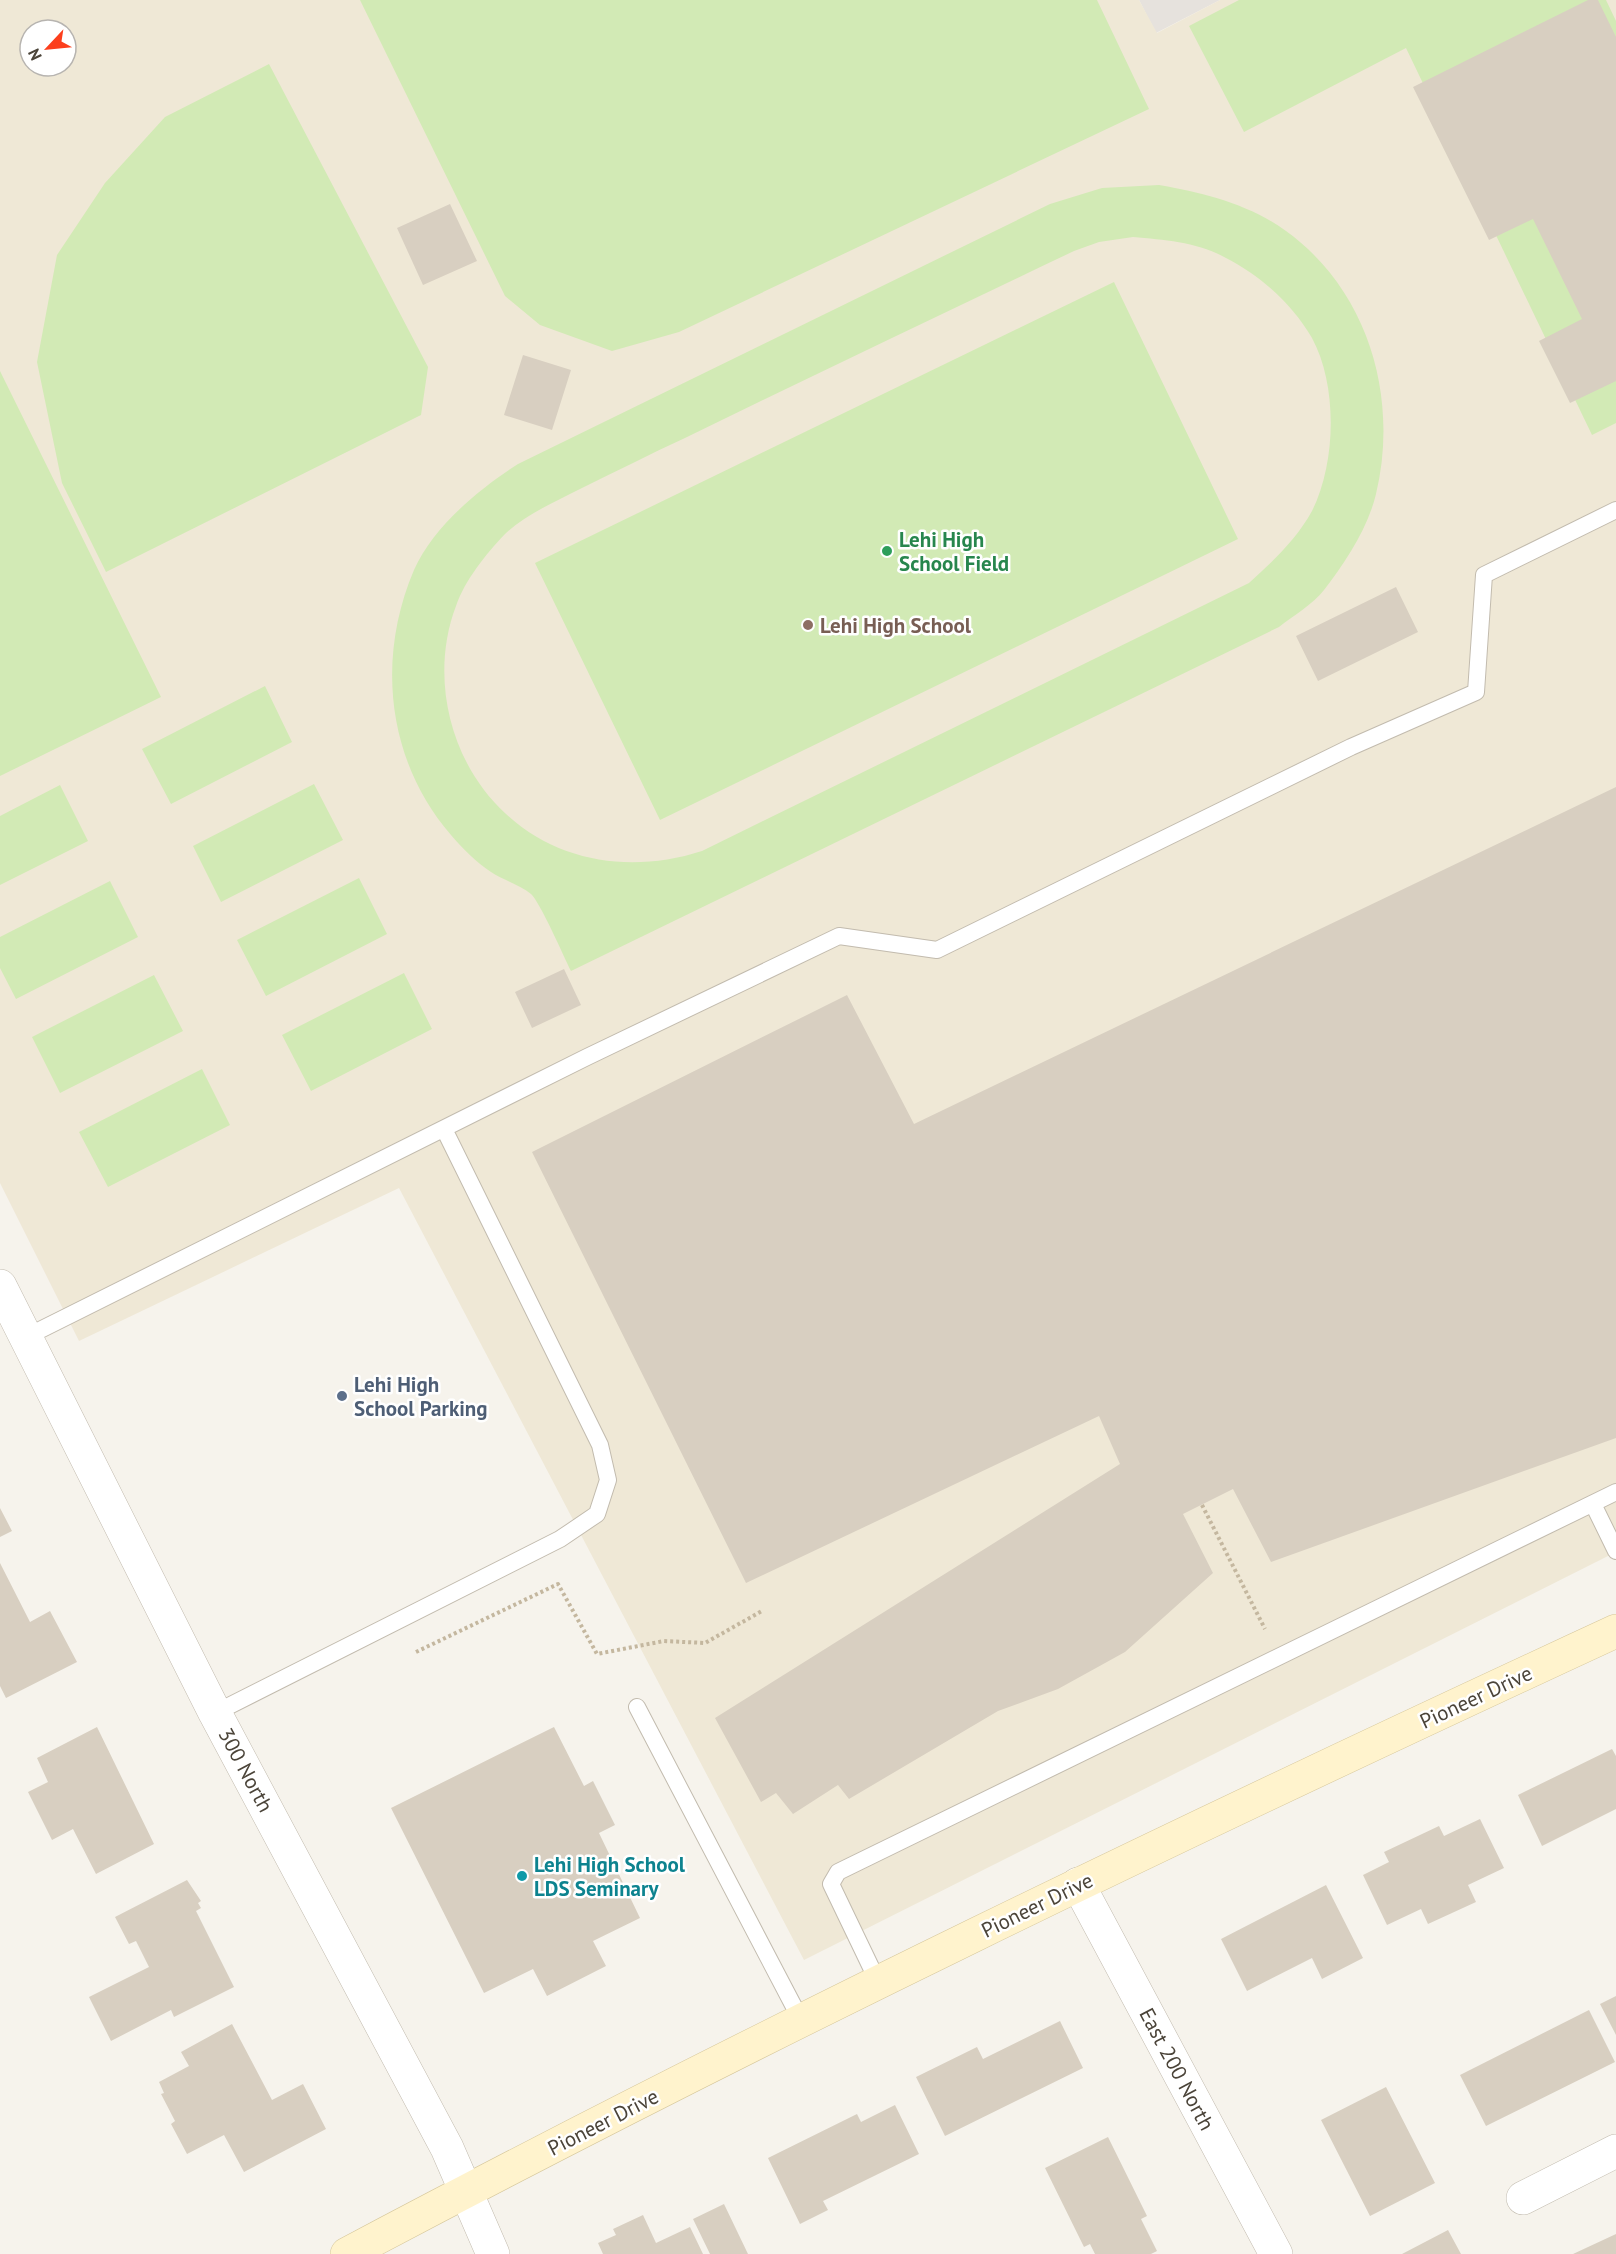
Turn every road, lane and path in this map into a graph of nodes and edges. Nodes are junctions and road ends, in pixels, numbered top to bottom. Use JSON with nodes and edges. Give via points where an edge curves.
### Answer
{"nodes":[{"id":1,"x":1616,"y":510,"type":"edge"},
{"id":2,"x":444,"y":1129,"type":"junction"},
{"id":3,"x":0,"y":1286,"type":"edge"},
{"id":4,"x":26,"y":1337,"type":"junction"},
{"id":5,"x":1616,"y":1492,"type":"edge"},
{"id":6,"x":1593,"y":1504,"type":"junction"},
{"id":7,"x":1202,"y":1505,"type":"dead end"},
{"id":8,"x":1616,"y":1551,"type":"edge"},
{"id":9,"x":762,"y":1611,"type":"dead end"},
{"id":10,"x":1264,"y":1629,"type":"dead end"},
{"id":11,"x":1616,"y":1631,"type":"edge"},
{"id":12,"x":416,"y":1652,"type":"dead end"},
{"id":13,"x":637,"y":1707,"type":"dead end"},
{"id":14,"x":215,"y":1713,"type":"junction"},
{"id":15,"x":1078,"y":1884,"type":"junction"},
{"id":16,"x":879,"y":1984,"type":"junction"},
{"id":17,"x":802,"y":2022,"type":"junction"},
{"id":18,"x":1616,"y":2151,"type":"edge"},
{"id":19,"x":465,"y":2192,"type":"junction"},
{"id":20,"x":1523,"y":2198,"type":"dead end"},
{"id":21,"x":347,"y":2254,"type":"edge"},
{"id":22,"x":493,"y":2254,"type":"edge"},
{"id":23,"x":1276,"y":2254,"type":"edge"}],
"edges":[{"from":1,"to":2,"type":"lane","via":[[1484,574],[1476,692],[1351,747],[937,950],[839,936]]},
{"from":2,"to":4,"type":"lane"},
{"from":2,"to":14,"type":"lane","via":[[600,1445],[608,1480],[597,1514],[560,1539]]},
{"from":3,"to":4,"type":"street","name":"300 North"},
{"from":4,"to":14,"type":"street","name":"300 North"},
{"from":5,"to":6,"type":"lane"},
{"from":6,"to":8,"type":"lane"},
{"from":6,"to":16,"type":"lane","via":[[838,1872],[831,1884]]},
{"from":7,"to":10,"type":"path"},
{"from":9,"to":12,"type":"path","via":[[705,1643],[664,1641],[597,1654],[558,1584]]},
{"from":11,"to":15,"type":"street","name":"Pioneer Drive"},
{"from":13,"to":17,"type":"lane"},
{"from":14,"to":19,"type":"street","name":"300 North","via":[[447,2148]]},
{"from":15,"to":16,"type":"street","name":"Pioneer Drive"},
{"from":15,"to":23,"type":"street","name":"East 200 North"},
{"from":16,"to":17,"type":"street","name":"Pioneer Drive"},
{"from":17,"to":19,"type":"street","name":"Pioneer Drive"},
{"from":18,"to":20,"type":"street"},
{"from":19,"to":21,"type":"street","name":"Pioneer Drive"},
{"from":19,"to":22,"type":"street","name":"300 North"}]}
